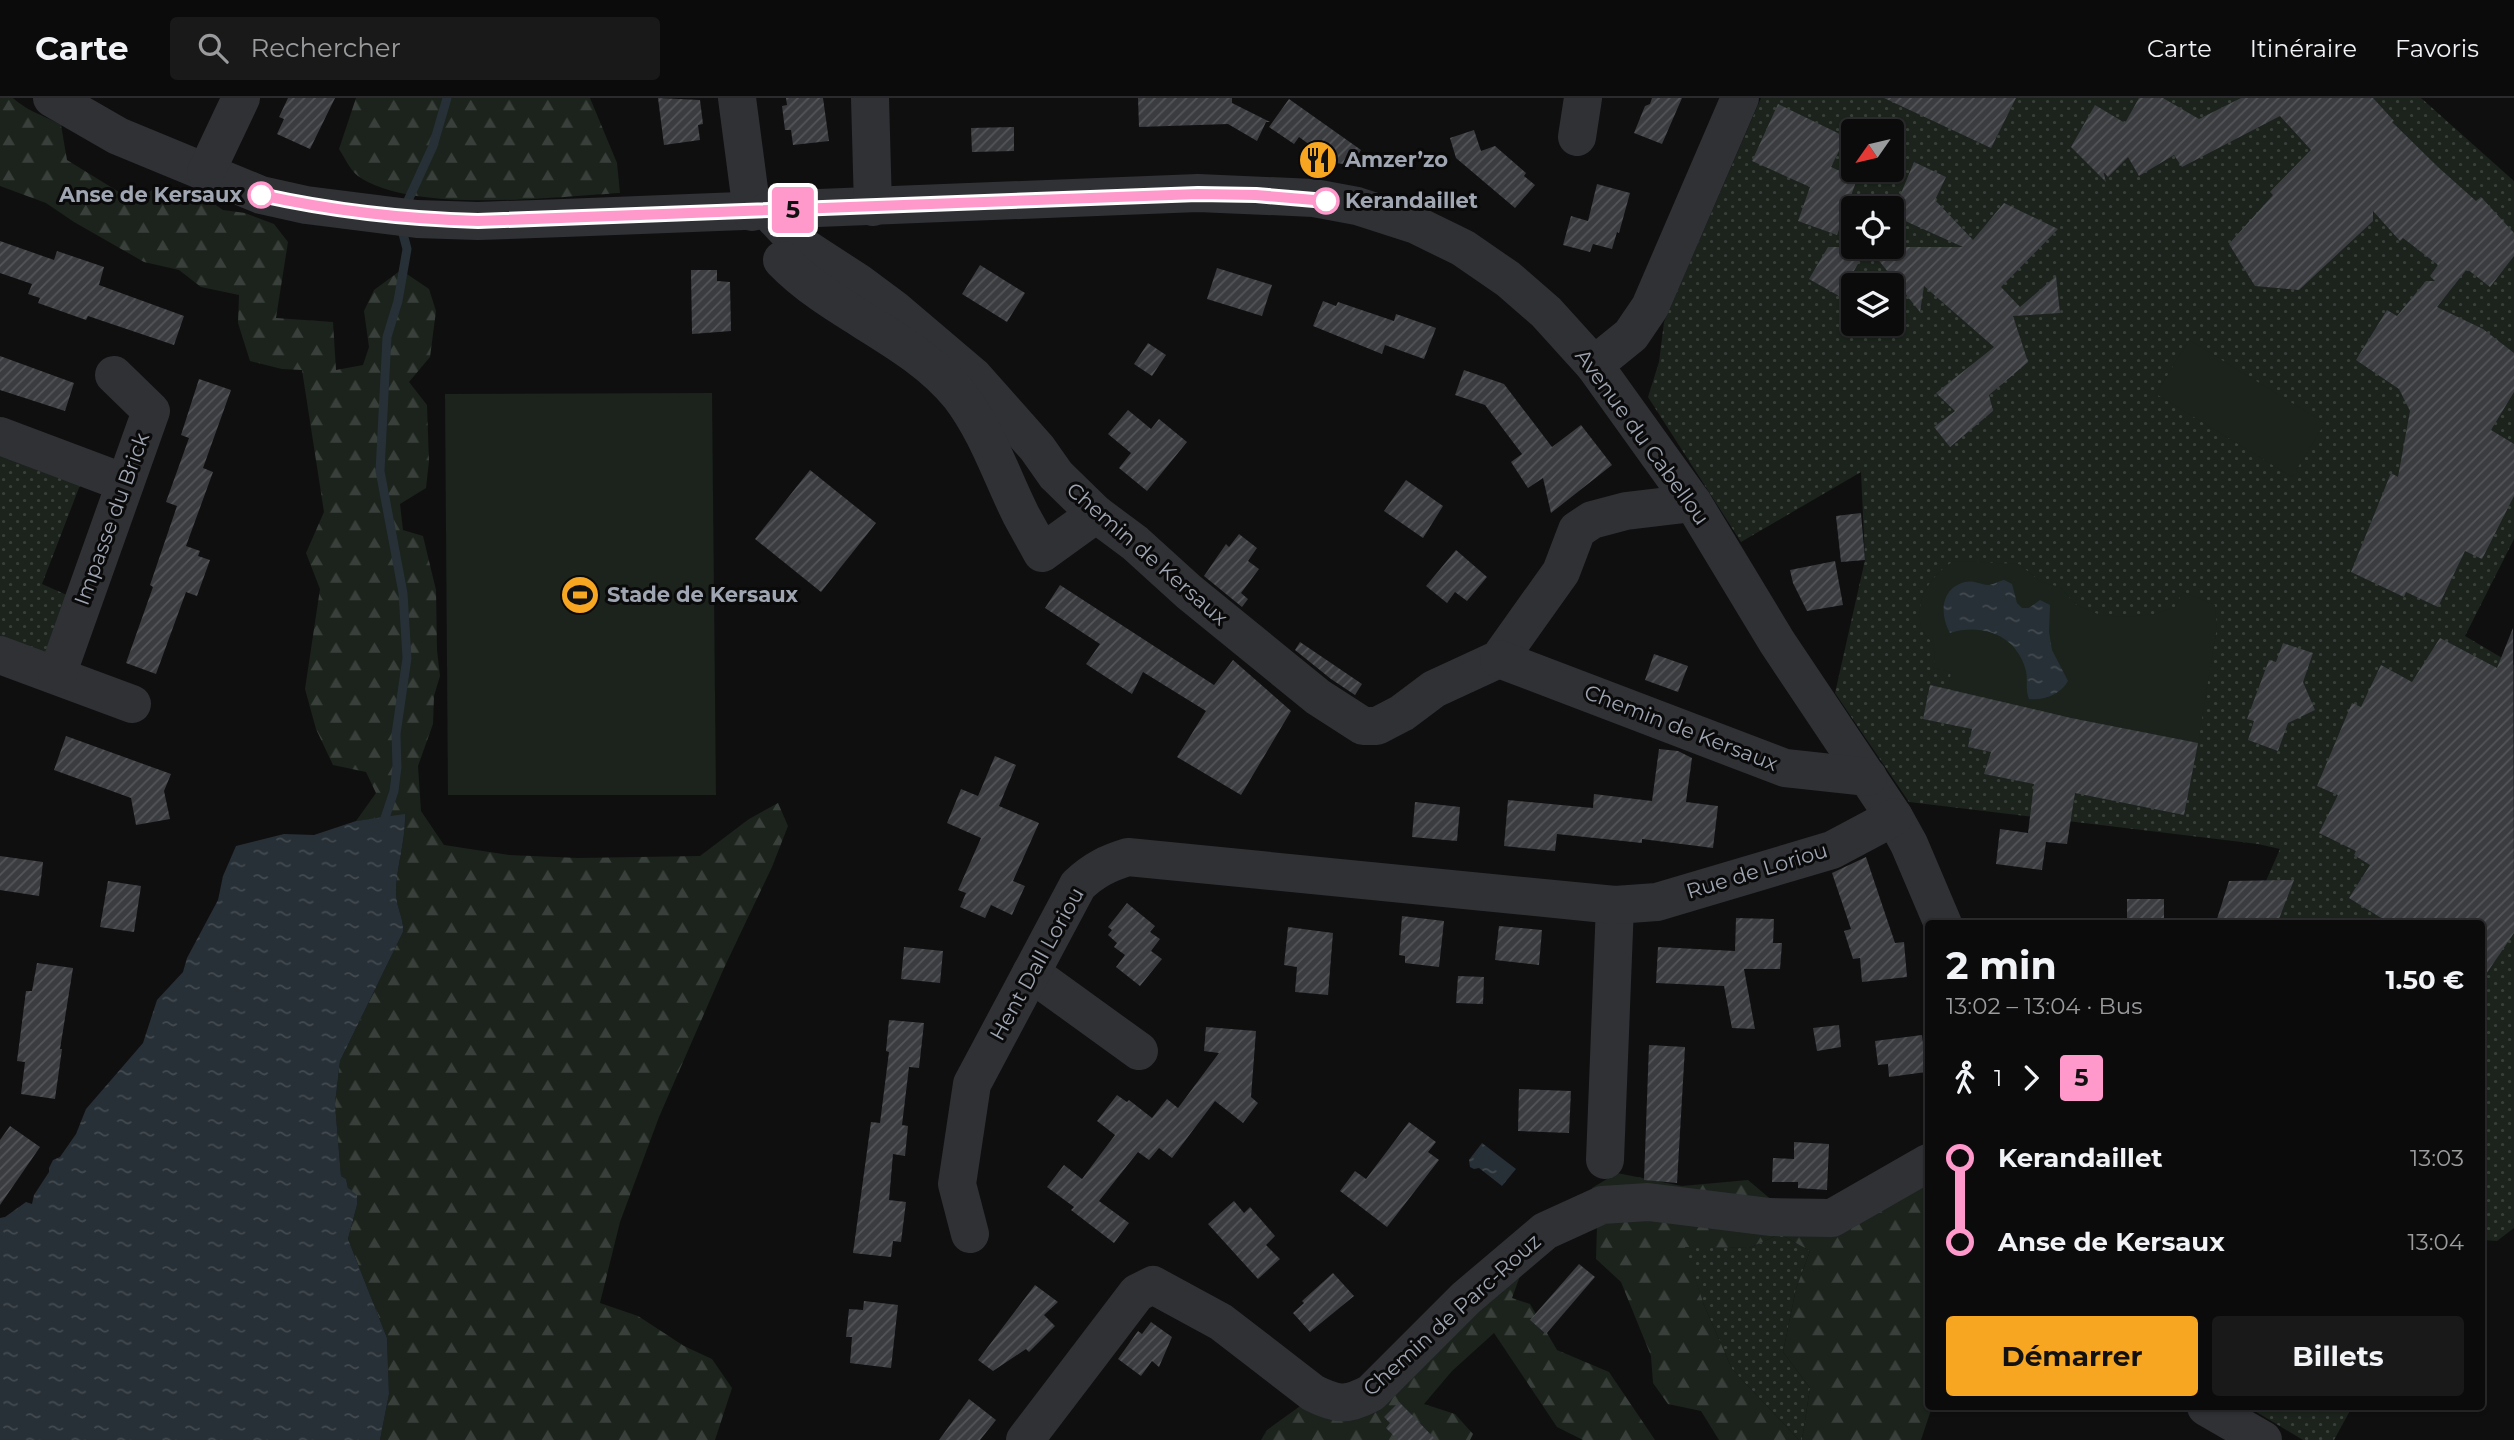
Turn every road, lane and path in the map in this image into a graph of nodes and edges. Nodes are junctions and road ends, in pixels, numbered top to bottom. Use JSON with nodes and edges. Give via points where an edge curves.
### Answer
{"nodes":[{"id":1,"x":52,"y":98,"type":"edge"},
{"id":2,"x":241,"y":98,"type":"edge"},
{"id":3,"x":737,"y":98,"type":"edge"},
{"id":4,"x":870,"y":98,"type":"edge"},
{"id":5,"x":1583,"y":98,"type":"edge"},
{"id":6,"x":1740,"y":98,"type":"edge"},
{"id":7,"x":1577,"y":137,"type":"dead end"},
{"id":8,"x":206,"y":172,"type":"junction"},
{"id":9,"x":873,"y":207,"type":"junction"},
{"id":10,"x":760,"y":211,"type":"junction"},
{"id":11,"x":1594,"y":365,"type":"junction"},
{"id":12,"x":114,"y":375,"type":"dead end"},
{"id":13,"x":0,"y":436,"type":"edge"},
{"id":14,"x":125,"y":484,"type":"junction"},
{"id":15,"x":1693,"y":503,"type":"junction"},
{"id":16,"x":1096,"y":514,"type":"junction"},
{"id":17,"x":0,"y":655,"type":"edge"},
{"id":18,"x":1499,"y":659,"type":"junction"},
{"id":19,"x":57,"y":675,"type":"junction"},
{"id":20,"x":132,"y":704,"type":"dead end"},
{"id":21,"x":1868,"y":777,"type":"junction"},
{"id":22,"x":1894,"y":817,"type":"junction"},
{"id":23,"x":1395,"y":883,"type":"joint"},
{"id":24,"x":1615,"y":905,"type":"junction"},
{"id":25,"x":1941,"y":920,"type":"edge"},
{"id":26,"x":1031,"y":973,"type":"junction"},
{"id":27,"x":1139,"y":1051,"type":"dead end"},
{"id":28,"x":1605,"y":1160,"type":"dead end"},
{"id":29,"x":1925,"y":1165,"type":"edge"},
{"id":30,"x":970,"y":1234,"type":"dead end"},
{"id":31,"x":2211,"y":1410,"type":"edge"},
{"id":32,"x":1025,"y":1440,"type":"edge"},
{"id":33,"x":2263,"y":1440,"type":"edge"}],
"edges":[{"from":1,"to":8,"type":"street","name":"Avenue du Cabellou","via":[[118,135]]},
{"from":2,"to":8,"type":"street"},
{"from":3,"to":10,"type":"street"},
{"from":4,"to":9,"type":"street"},
{"from":5,"to":7,"type":"street"},
{"from":6,"to":11,"type":"street","via":[[1650,307],[1631,335]]},
{"from":8,"to":10,"type":"street","name":"Avenue du Cabellou","via":[[261,195],[295,203],[417,219]]},
{"from":9,"to":10,"type":"street","name":"Avenue du Cabellou"},
{"from":9,"to":11,"type":"street","name":"Avenue du Cabellou","via":[[1198,194],[1314,198],[1357,206],[1416,225],[1502,274]]},
{"from":10,"to":16,"type":"street","name":"Chemin de Kersaux","via":[[799,244],[868,289],[974,377],[1056,475]]},
{"from":10,"to":16,"type":"street","via":[[780,257],[793,271],[915,354],[959,395],[990,443],[1042,553]]},
{"from":11,"to":15,"type":"street","name":"Avenue du Cabellou"},
{"from":12,"to":14,"type":"street","name":"Impasse du Brick","via":[[151,411]]},
{"from":13,"to":14,"type":"street"},
{"from":14,"to":19,"type":"street","name":"Impasse du Brick"},
{"from":15,"to":18,"type":"street","name":"Chemin de Kersaux","via":[[1626,511],[1592,520],[1577,530],[1561,572]]},
{"from":15,"to":21,"type":"street","name":"Avenue du Cabellou","via":[[1777,642]]},
{"from":16,"to":18,"type":"street","name":"Chemin de Kersaux","via":[[1318,696],[1363,726],[1377,726],[1434,689]]},
{"from":17,"to":19,"type":"street"},
{"from":18,"to":21,"type":"street","name":"Chemin de Kersaux","via":[[1785,768]]},
{"from":19,"to":20,"type":"street"},
{"from":21,"to":22,"type":"street","name":"Avenue du Cabellou"},
{"from":22,"to":24,"type":"street","name":"Rue de Loriou","via":[[1832,850],[1657,902]]},
{"from":22,"to":25,"type":"street","name":"Avenue du Cabellou"},
{"from":23,"to":24,"type":"street","name":"Rue de Loriou"},
{"from":23,"to":26,"type":"street","name":"Hent Dall Loriou","via":[[1128,857],[1107,863],[1079,884]]},
{"from":24,"to":28,"type":"street"},
{"from":26,"to":27,"type":"street"},
{"from":26,"to":30,"type":"street","name":"Hent Dall Loriou","via":[[972,1084],[957,1184]]},
{"from":29,"to":32,"type":"street","name":"Chemin de Parc-Rouz","via":[[1832,1218],[1648,1202],[1602,1205],[1545,1231],[1466,1298],[1371,1393],[1352,1403],[1330,1402],[1313,1393],[1221,1322],[1153,1285],[1137,1293]]},
{"from":31,"to":33,"type":"street"}]}
